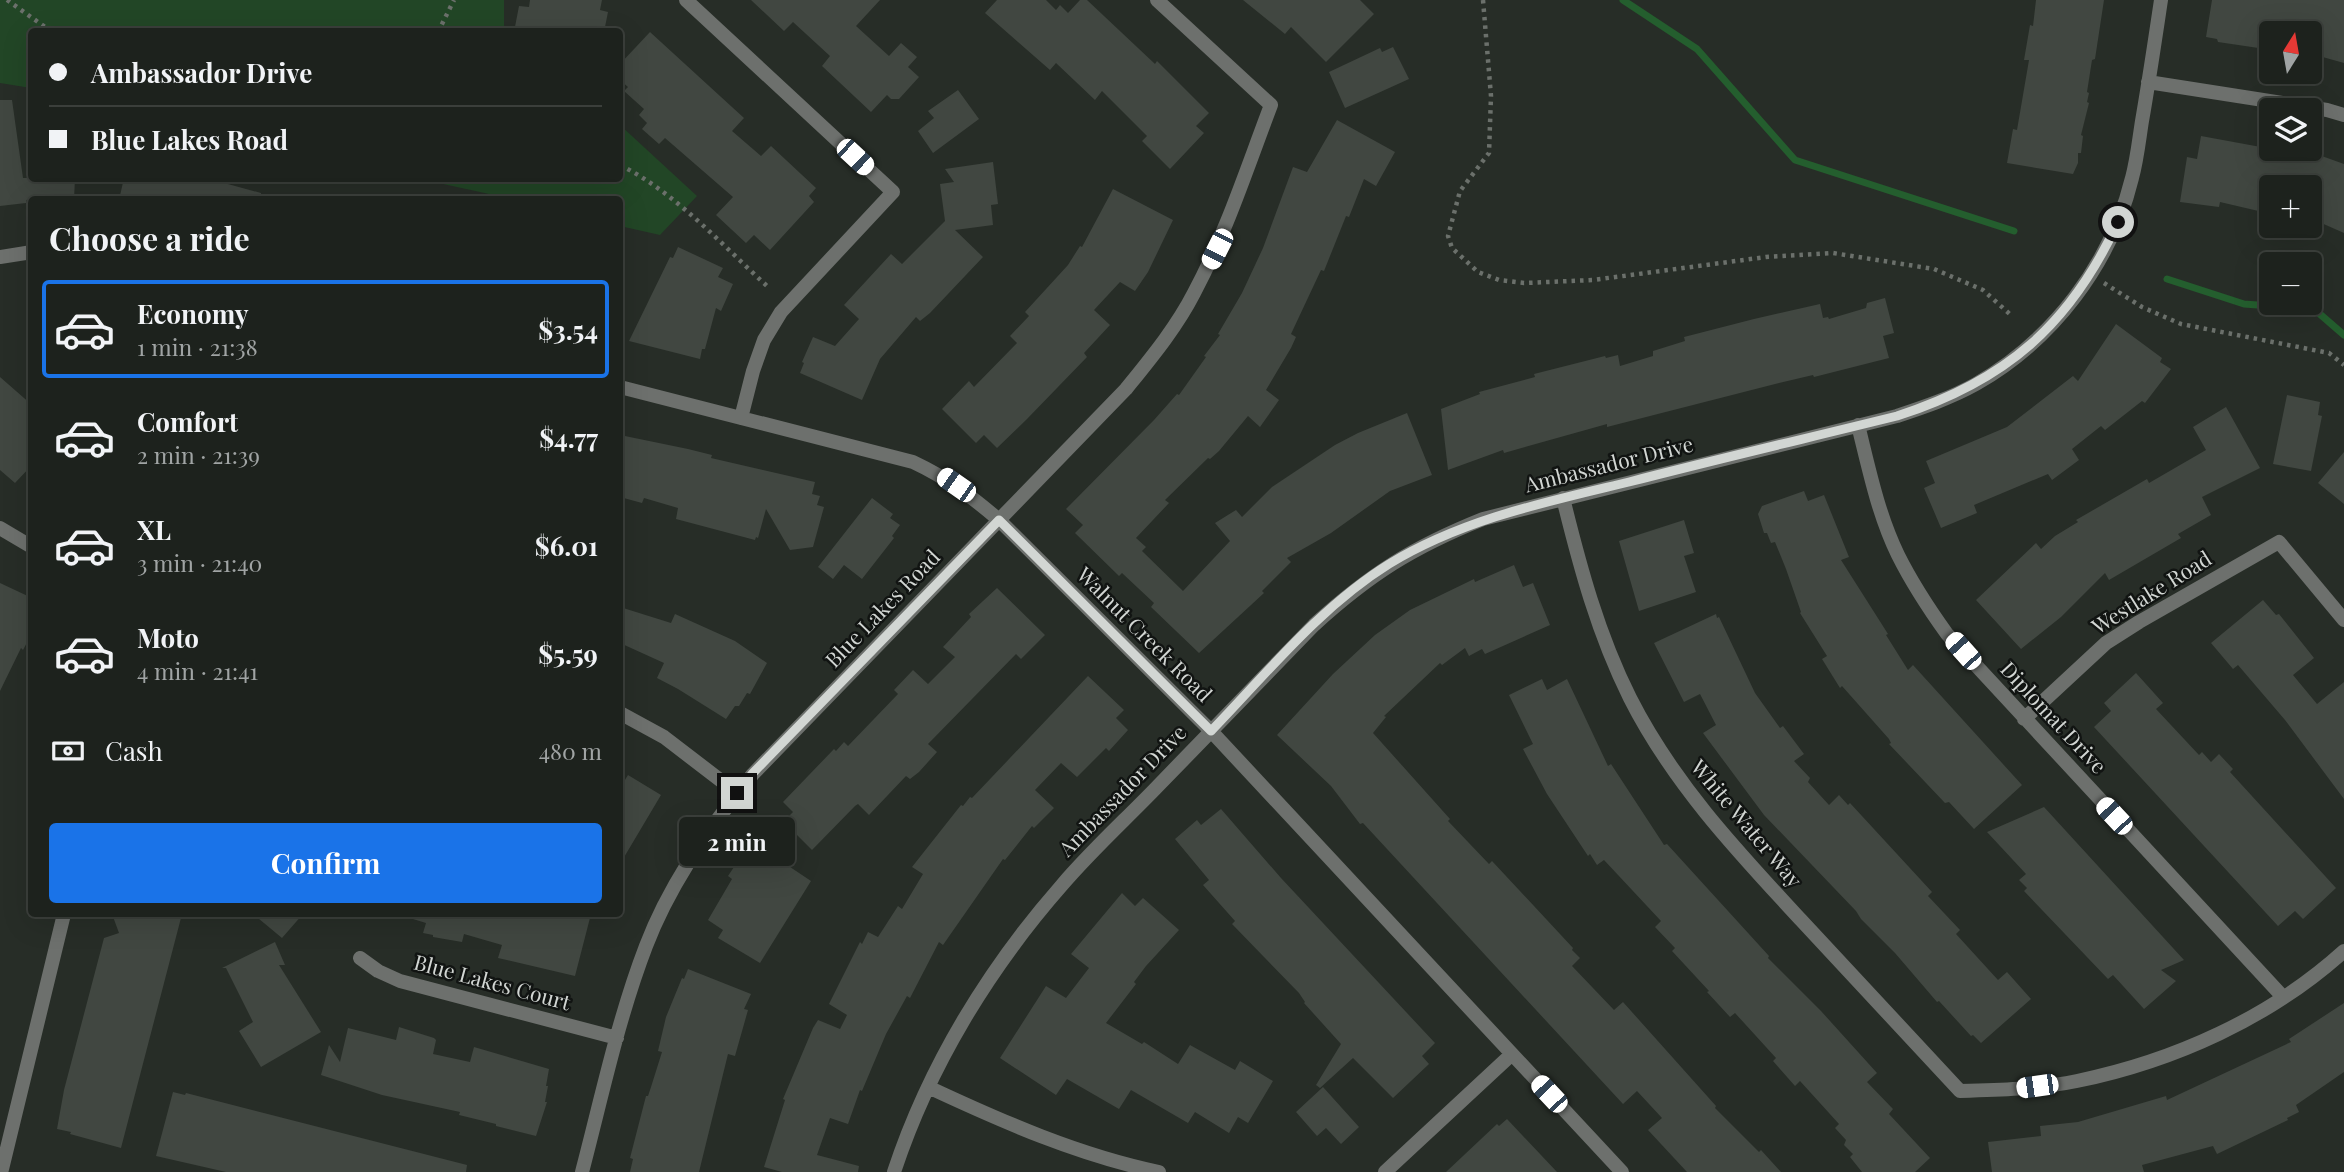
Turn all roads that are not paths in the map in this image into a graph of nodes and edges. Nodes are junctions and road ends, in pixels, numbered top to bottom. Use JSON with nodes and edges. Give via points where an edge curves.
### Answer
{"nodes":[{"id":1,"x":685,"y":0,"type":"edge"},
{"id":2,"x":1157,"y":0,"type":"edge"},
{"id":3,"x":2161,"y":0,"type":"edge"},
{"id":4,"x":2148,"y":82,"type":"junction"},
{"id":5,"x":2344,"y":116,"type":"edge"},
{"id":6,"x":28,"y":253,"type":"edge"},
{"id":7,"x":0,"y":257,"type":"edge"},
{"id":8,"x":623,"y":388,"type":"edge"},
{"id":9,"x":741,"y":418,"type":"junction"},
{"id":10,"x":1858,"y":425,"type":"junction"},
{"id":11,"x":1563,"y":498,"type":"junction"},
{"id":12,"x":999,"y":520,"type":"junction"},
{"id":13,"x":0,"y":528,"type":"edge"},
{"id":14,"x":28,"y":545,"type":"edge"},
{"id":15,"x":2344,"y":620,"type":"edge"},
{"id":16,"x":623,"y":715,"type":"edge"},
{"id":17,"x":2024,"y":719,"type":"junction"},
{"id":18,"x":1211,"y":731,"type":"junction"},
{"id":19,"x":737,"y":793,"type":"junction"},
{"id":20,"x":63,"y":917,"type":"edge"},
{"id":21,"x":2344,"y":951,"type":"edge"},
{"id":22,"x":360,"y":958,"type":"dead end"},
{"id":23,"x":2283,"y":998,"type":"junction"},
{"id":24,"x":617,"y":1038,"type":"junction"},
{"id":25,"x":1512,"y":1054,"type":"junction"},
{"id":26,"x":928,"y":1087,"type":"junction"},
{"id":27,"x":6,"y":1170,"type":"edge"},
{"id":28,"x":582,"y":1172,"type":"edge"},
{"id":29,"x":894,"y":1172,"type":"edge"},
{"id":30,"x":1159,"y":1172,"type":"edge"},
{"id":31,"x":1385,"y":1172,"type":"edge"},
{"id":32,"x":1622,"y":1172,"type":"edge"}],
"edges":[{"from":1,"to":9,"type":"street","via":[[893,192],[781,312],[764,340]]},
{"from":2,"to":12,"type":"street","name":"Blue Lakes Road","via":[[1271,105],[1217,249],[1163,344],[1126,389]]},
{"from":3,"to":4,"type":"street","name":"Ambassador Drive"},
{"from":4,"to":5,"type":"street"},
{"from":4,"to":10,"type":"street","name":"Ambassador Drive","via":[[2132,178],[2118,222],[2075,298],[2014,359],[1975,385],[1937,403]]},
{"from":6,"to":7,"type":"street"},
{"from":8,"to":9,"type":"street","name":"Walnut Creek Road"},
{"from":9,"to":12,"type":"street","name":"Walnut Creek Road","via":[[913,462],[970,494]]},
{"from":10,"to":11,"type":"street","name":"Ambassador Drive"},
{"from":10,"to":17,"type":"street","name":"Diplomat Drive","via":[[1879,508],[1920,595],[1947,634]]},
{"from":11,"to":18,"type":"street","name":"Ambassador Drive","via":[[1483,519],[1388,565],[1314,625]]},
{"from":11,"to":23,"type":"street","name":"White Water Way","via":[[1606,647],[1662,754],[1735,849],[1959,1091],[2018,1089],[2128,1068],[2184,1049]]},
{"from":12,"to":18,"type":"street","name":"Walnut Creek Road"},
{"from":12,"to":19,"type":"street","name":"Blue Lakes Road"},
{"from":13,"to":14,"type":"street"},
{"from":15,"to":17,"type":"street","name":"Westlake Road","via":[[2279,542],[2106,643]]},
{"from":16,"to":19,"type":"street","via":[[664,737]]},
{"from":17,"to":23,"type":"street","name":"Diplomat Drive"},
{"from":18,"to":25,"type":"street","name":"Walnut Creek Road"},
{"from":18,"to":26,"type":"street","name":"Ambassador Drive","via":[[1063,884],[1019,937],[978,996]]},
{"from":19,"to":24,"type":"street","name":"Blue Lakes Road","via":[[672,890],[647,944]]},
{"from":20,"to":27,"type":"street"},
{"from":21,"to":23,"type":"street"},
{"from":22,"to":24,"type":"street","name":"Blue Lakes Court","via":[[400,981]]},
{"from":24,"to":28,"type":"street","name":"Blue Lakes Road"},
{"from":25,"to":31,"type":"street"},
{"from":25,"to":32,"type":"street","name":"Walnut Creek Road"},
{"from":26,"to":29,"type":"street","name":"Ambassador Drive"},
{"from":26,"to":30,"type":"street","via":[[1020,1129]]}]}
